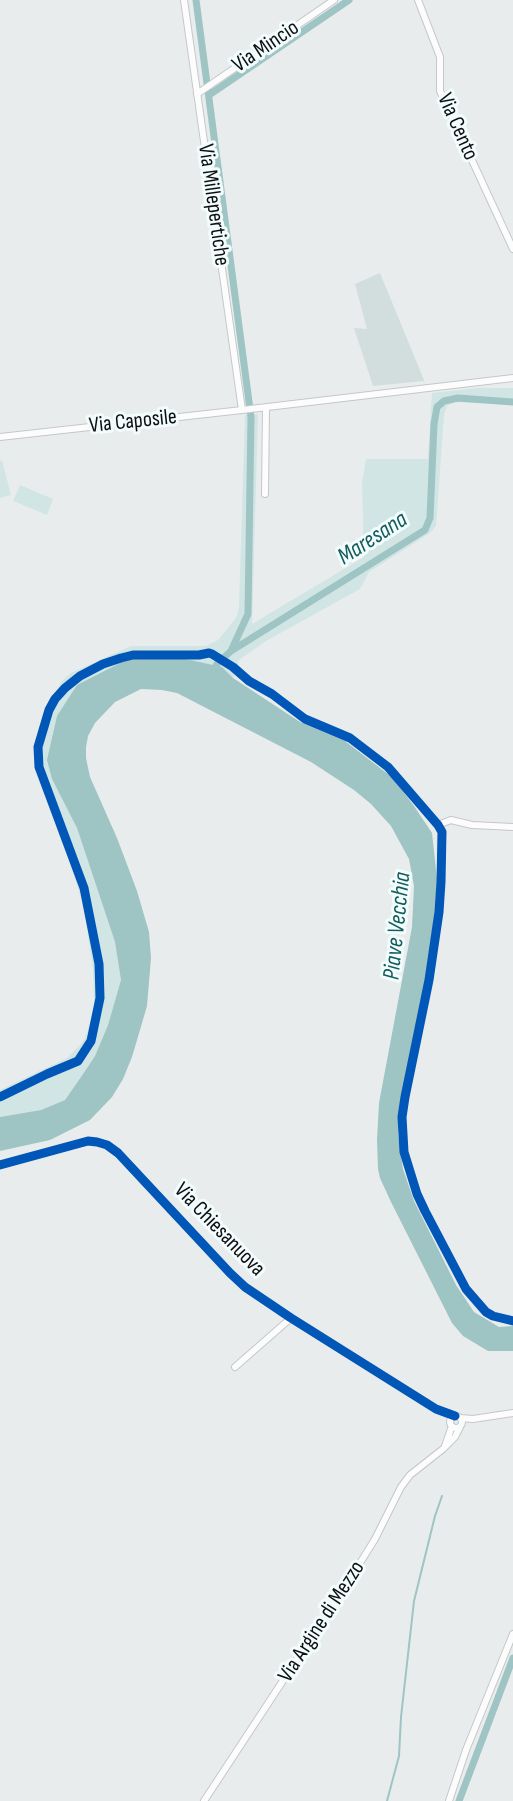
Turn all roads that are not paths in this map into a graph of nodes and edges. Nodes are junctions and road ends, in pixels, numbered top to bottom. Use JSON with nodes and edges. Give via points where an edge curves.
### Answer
{"nodes":[{"id":1,"x":184,"y":0,"type":"edge"},
{"id":2,"x":334,"y":0,"type":"edge"},
{"id":3,"x":418,"y":0,"type":"edge"},
{"id":4,"x":200,"y":92,"type":"junction"},
{"id":5,"x":513,"y":249,"type":"edge"},
{"id":6,"x":513,"y":378,"type":"edge"},
{"id":7,"x":266,"y":407,"type":"junction"},
{"id":8,"x":245,"y":410,"type":"junction"},
{"id":9,"x":0,"y":437,"type":"edge"},
{"id":10,"x":265,"y":494,"type":"dead end"},
{"id":11,"x":438,"y":825,"type":"dead end"},
{"id":12,"x":513,"y":827,"type":"edge"},
{"id":13,"x":0,"y":1165,"type":"edge"},
{"id":14,"x":291,"y":1318,"type":"junction"},
{"id":15,"x":235,"y":1367,"type":"dead end"},
{"id":16,"x":436,"y":1409,"type":"junction"},
{"id":17,"x":513,"y":1413,"type":"edge"},
{"id":18,"x":459,"y":1421,"type":"junction"},
{"id":19,"x":451,"y":1425,"type":"junction"},
{"id":20,"x":444,"y":1449,"type":"junction"},
{"id":21,"x":513,"y":1634,"type":"edge"},
{"id":22,"x":204,"y":1801,"type":"edge"},
{"id":23,"x":449,"y":1801,"type":"edge"}],
"edges":[{"from":1,"to":4,"type":"street","name":"Via Millepertiche"},
{"from":2,"to":4,"type":"street","name":"Via Mincio"},
{"from":3,"to":5,"type":"street","name":"Via Cento","via":[[440,57],[440,91]]},
{"from":4,"to":8,"type":"street","name":"Via Millepertiche"},
{"from":6,"to":7,"type":"street","name":"Via Caposile"},
{"from":7,"to":8,"type":"street","name":"Via Caposile"},
{"from":7,"to":10,"type":"street"},
{"from":8,"to":9,"type":"street","name":"Via Caposile"},
{"from":11,"to":12,"type":"street","via":[[451,820]]},
{"from":13,"to":14,"type":"street","name":"Via Chiesanuova","via":[[88,1141],[107,1145],[230,1273]]},
{"from":14,"to":15,"type":"street"},
{"from":14,"to":16,"type":"street","name":"Via Chiesanuova"},
{"from":16,"to":18,"type":"street","name":"Via Chiesanuova"},
{"from":16,"to":19,"type":"street","name":"Via Chiesanuova"},
{"from":17,"to":18,"type":"street"},
{"from":18,"to":19,"type":"street","via":[[455,1428]]},
{"from":18,"to":20,"type":"street","name":"Via Argine di Mezzo","via":[[454,1437]]},
{"from":19,"to":20,"type":"street"},
{"from":20,"to":22,"type":"street","name":"Via Argine di Mezzo","via":[[410,1475],[401,1487],[355,1571]]},
{"from":21,"to":23,"type":"street"}]}
